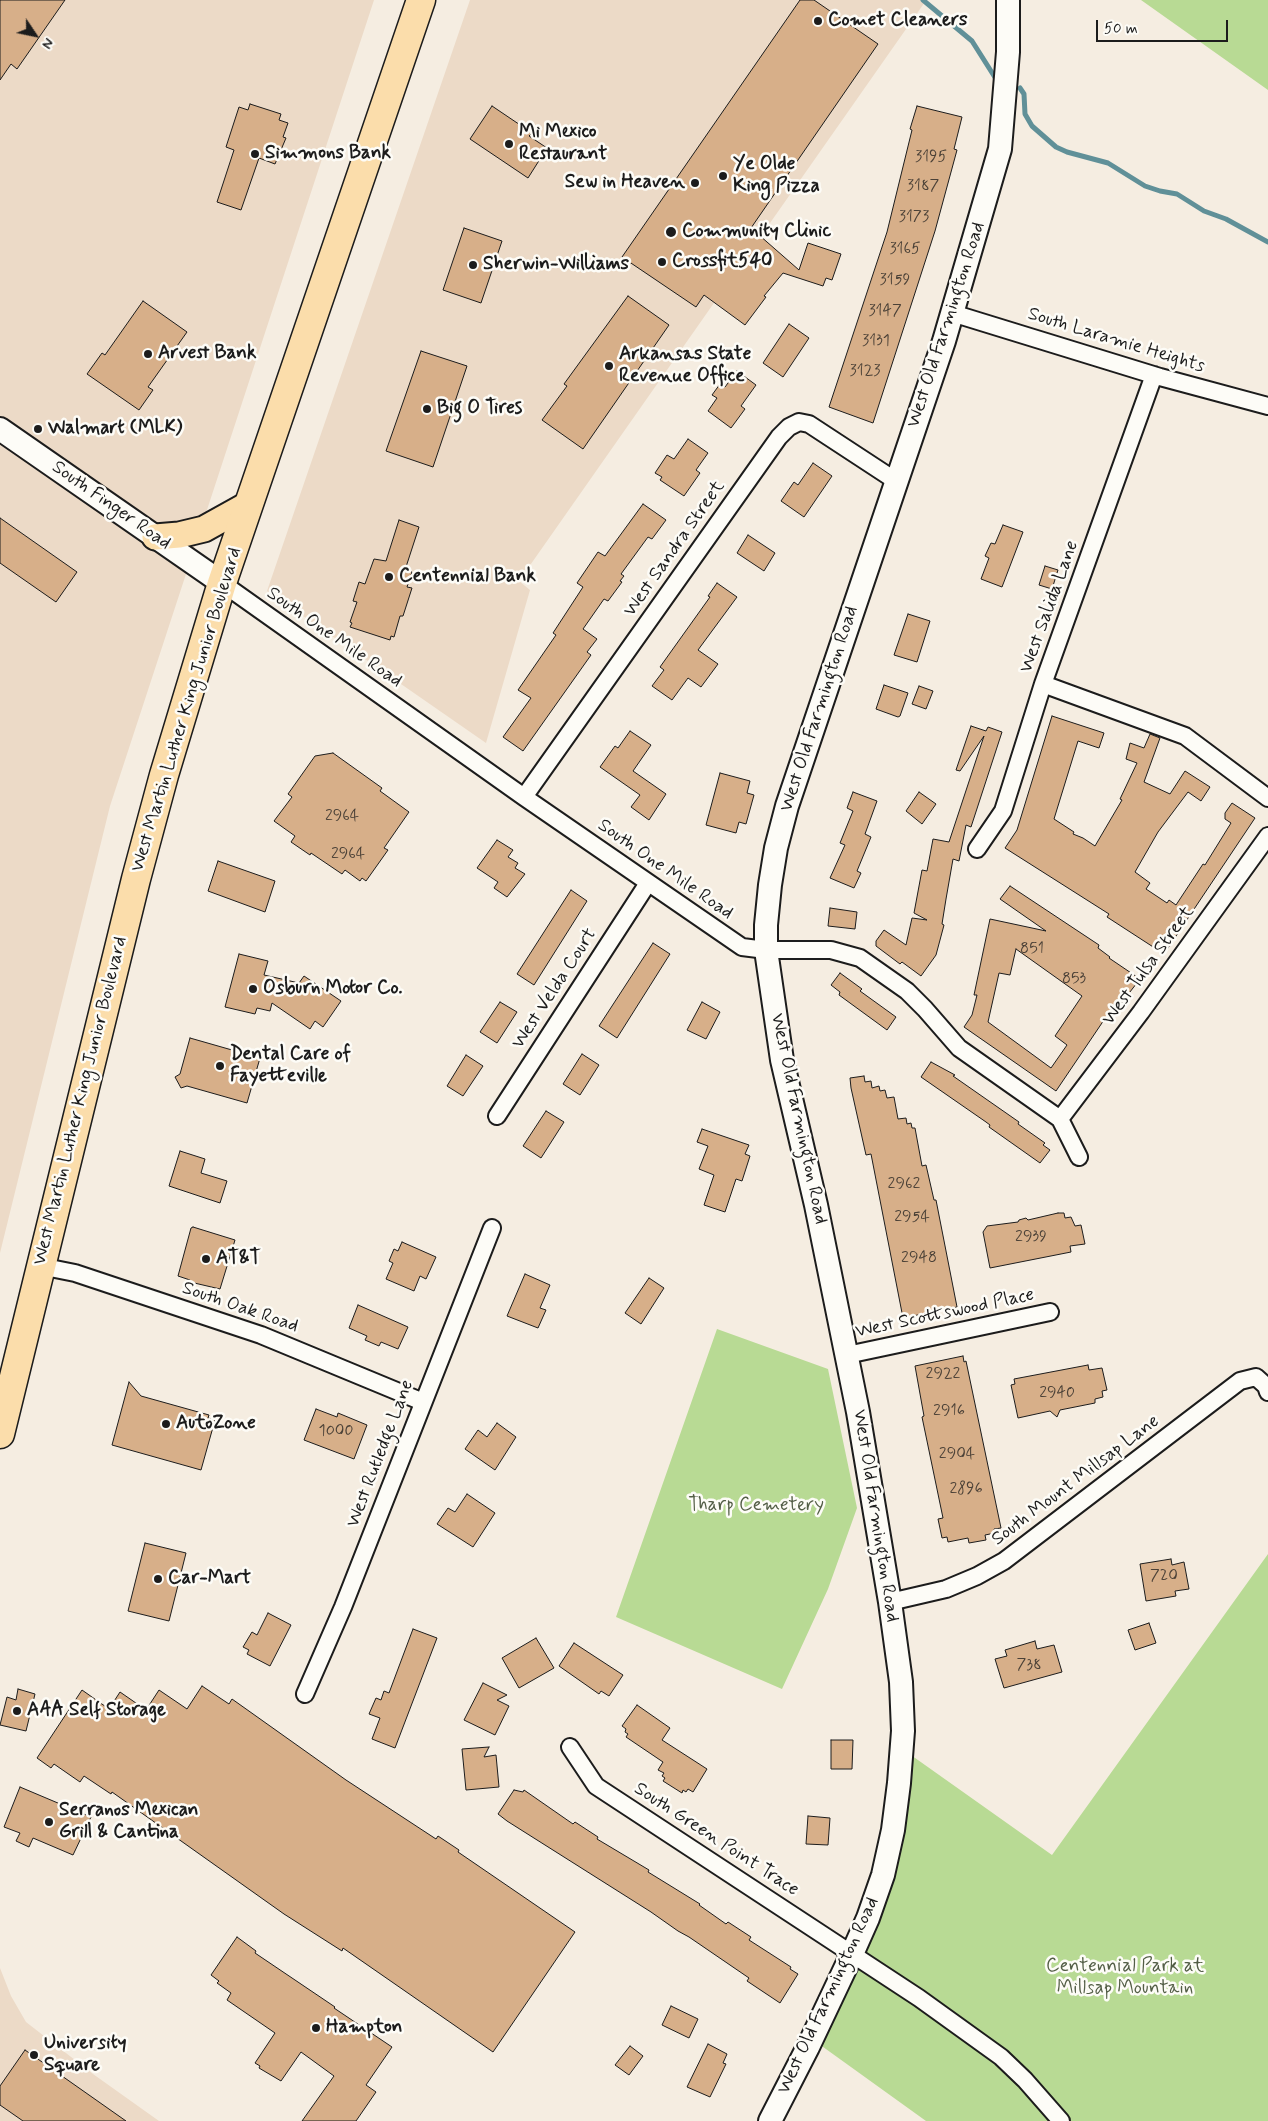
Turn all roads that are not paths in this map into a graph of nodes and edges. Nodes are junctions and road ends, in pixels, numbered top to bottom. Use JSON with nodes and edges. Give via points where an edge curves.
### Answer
{"nodes":[{"id":1,"x":421,"y":0,"type":"edge"},
{"id":2,"x":1008,"y":0,"type":"edge"},
{"id":3,"x":952,"y":313,"type":"junction"},
{"id":4,"x":1154,"y":375,"type":"junction"},
{"id":5,"x":1268,"y":406,"type":"edge"},
{"id":6,"x":0,"y":429,"type":"edge"},
{"id":7,"x":896,"y":481,"type":"junction"},
{"id":8,"x":249,"y":504,"type":"junction"},
{"id":9,"x":155,"y":537,"type":"junction"},
{"id":10,"x":222,"y":583,"type":"junction"},
{"id":11,"x":1043,"y":684,"type":"junction"},
{"id":12,"x":524,"y":797,"type":"junction"},
{"id":13,"x":1268,"y":798,"type":"edge"},
{"id":14,"x":1268,"y":836,"type":"edge"},
{"id":15,"x":977,"y":849,"type":"dead end"},
{"id":16,"x":648,"y":883,"type":"junction"},
{"id":17,"x":766,"y":950,"type":"junction"},
{"id":18,"x":497,"y":1116,"type":"dead end"},
{"id":19,"x":1060,"y":1119,"type":"junction"},
{"id":20,"x":1079,"y":1158,"type":"dead end"},
{"id":21,"x":492,"y":1228,"type":"dead end"},
{"id":22,"x":40,"y":1266,"type":"junction"},
{"id":23,"x":1050,"y":1312,"type":"dead end"},
{"id":24,"x":847,"y":1355,"type":"junction"},
{"id":25,"x":1268,"y":1392,"type":"edge"},
{"id":26,"x":423,"y":1402,"type":"junction"},
{"id":27,"x":1,"y":1422,"type":"edge"},
{"id":28,"x":890,"y":1602,"type":"junction"},
{"id":29,"x":305,"y":1694,"type":"dead end"},
{"id":30,"x":570,"y":1747,"type":"dead end"},
{"id":31,"x":852,"y":1954,"type":"junction"},
{"id":32,"x":770,"y":2121,"type":"edge"},
{"id":33,"x":1061,"y":2121,"type":"edge"}],
"edges":[{"from":1,"to":8,"type":"highway","name":"West Martin Luther King Junior Boulevard"},
{"from":2,"to":3,"type":"street","name":"West Old Farmington Road","via":[[1000,149]]},
{"from":3,"to":4,"type":"street","name":"South Laramie Heights"},
{"from":3,"to":7,"type":"street","name":"West Old Farmington Road"},
{"from":4,"to":5,"type":"street","name":"South Laramie Heights"},
{"from":4,"to":11,"type":"street","name":"West Salida Lane"},
{"from":6,"to":9,"type":"street","name":"South Finger Road"},
{"from":7,"to":12,"type":"street","name":"West Sandra Street","via":[[809,424],[799,422],[789,427]]},
{"from":7,"to":17,"type":"street","name":"West Old Farmington Road","via":[[787,806],[770,885]]},
{"from":8,"to":9,"type":"main road","via":[[204,529]]},
{"from":8,"to":10,"type":"highway","name":"West Martin Luther King Junior Boulevard"},
{"from":9,"to":10,"type":"street","name":"South Finger Road"},
{"from":10,"to":12,"type":"street","name":"South One Mile Road"},
{"from":10,"to":22,"type":"highway","name":"West Martin Luther King Junior Boulevard","via":[[146,840]]},
{"from":11,"to":13,"type":"street","via":[[1185,736]]},
{"from":11,"to":15,"type":"street","name":"West Salida Lane","via":[[1004,811]]},
{"from":12,"to":16,"type":"street","name":"South One Mile Road"},
{"from":14,"to":19,"type":"street","name":"West Tulsa Street"},
{"from":16,"to":17,"type":"street","name":"South One Mile Road","via":[[742,947]]},
{"from":16,"to":18,"type":"street","name":"West Velda Court"},
{"from":17,"to":19,"type":"street","name":"South One Mile Road","via":[[831,950],[860,958],[907,991],[959,1048]]},
{"from":17,"to":24,"type":"street","name":"West Old Farmington Road","via":[[782,1060]]},
{"from":19,"to":20,"type":"street","name":"South One Mile Road"},
{"from":21,"to":26,"type":"street","name":"West Rutledge Lane"},
{"from":22,"to":26,"type":"street","name":"South Oak Road","via":[[74,1273],[261,1335]]},
{"from":22,"to":27,"type":"highway","name":"West Martin Luther King Junior Boulevard"},
{"from":23,"to":24,"type":"street","name":"West Scottswood Place"},
{"from":24,"to":28,"type":"street","name":"West Old Farmington Road"},
{"from":25,"to":28,"type":"street","name":"South Mount Millsap Lane","via":[[1256,1376],[1240,1381],[1004,1561],[946,1589]]},
{"from":26,"to":29,"type":"street","name":"West Rutledge Lane","via":[[343,1607]]},
{"from":28,"to":31,"type":"street","name":"West Old Farmington Road","via":[[901,1682],[903,1731],[899,1783],[883,1875]]},
{"from":30,"to":31,"type":"street","name":"South Green Point Trace","via":[[596,1786]]},
{"from":31,"to":32,"type":"street","name":"West Old Farmington Road"},
{"from":31,"to":33,"type":"street","name":"South Green Point Trace","via":[[1001,2057]]}]}
